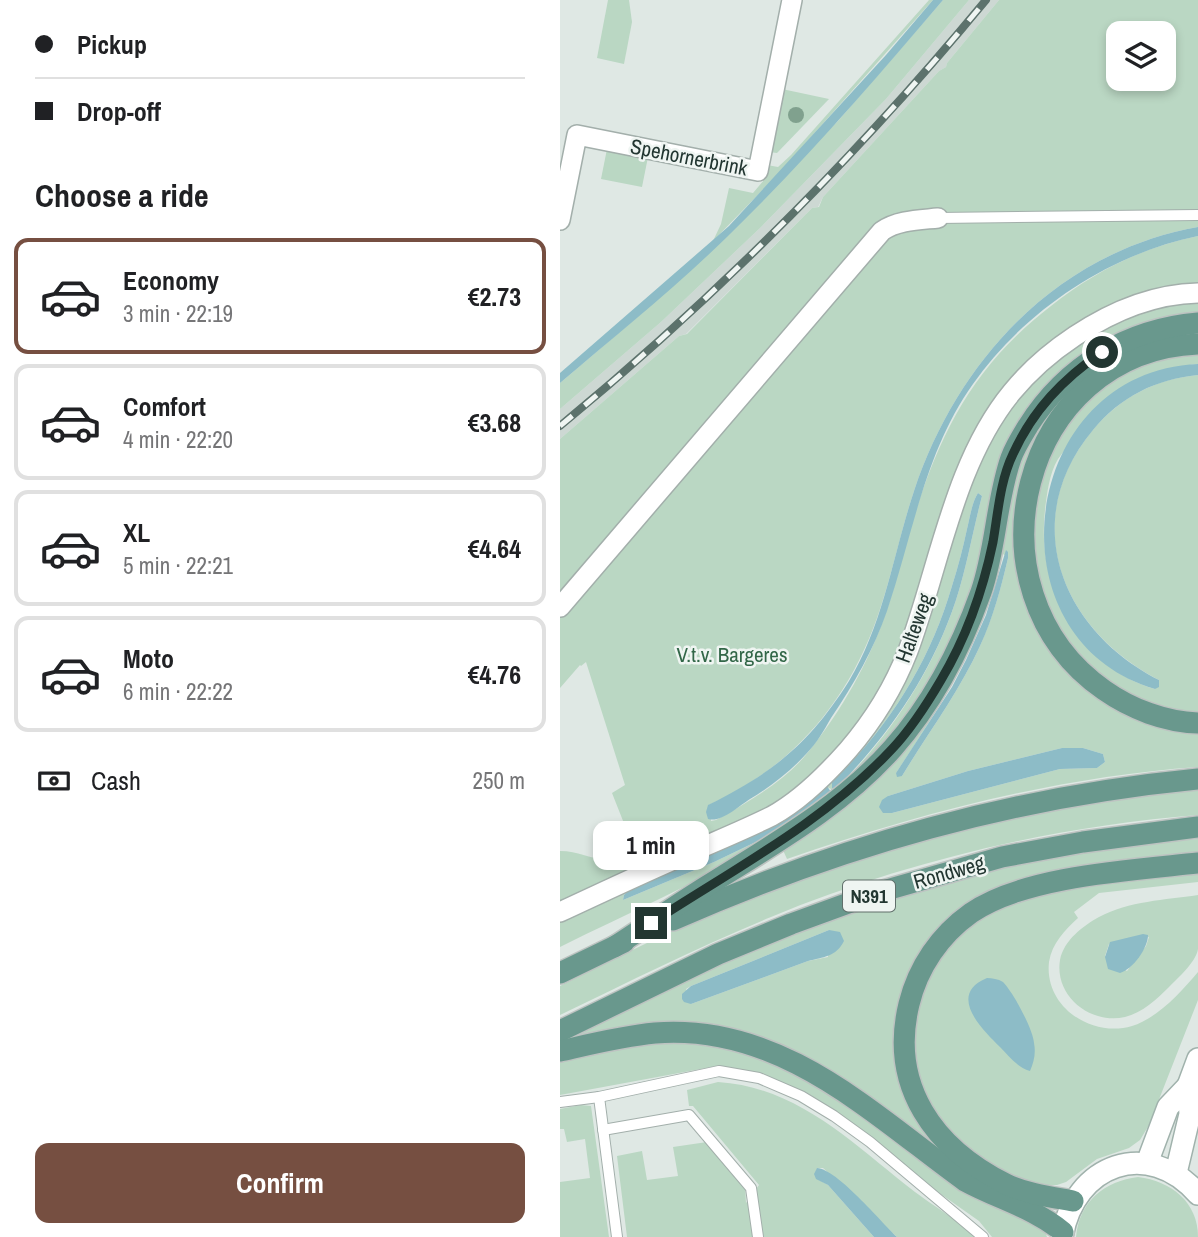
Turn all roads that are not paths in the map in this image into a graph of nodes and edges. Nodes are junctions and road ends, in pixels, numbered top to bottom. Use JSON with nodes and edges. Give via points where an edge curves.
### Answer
{"nodes":[{"id":1,"x":792,"y":0,"type":"edge"},
{"id":2,"x":1198,"y":215,"type":"edge"},
{"id":3,"x":939,"y":218,"type":"joint"},
{"id":4,"x":560,"y":220,"type":"edge"},
{"id":5,"x":1198,"y":293,"type":"edge"},
{"id":6,"x":1198,"y":323,"type":"edge"},
{"id":7,"x":1198,"y":344,"type":"edge"},
{"id":8,"x":560,"y":607,"type":"edge"},
{"id":9,"x":1198,"y":723,"type":"edge"},
{"id":10,"x":1198,"y":779,"type":"edge"},
{"id":11,"x":1198,"y":827,"type":"edge"},
{"id":12,"x":1198,"y":863,"type":"edge"},
{"id":13,"x":560,"y":912,"type":"edge"},
{"id":14,"x":614,"y":947,"type":"junction"},
{"id":15,"x":560,"y":973,"type":"edge"},
{"id":16,"x":560,"y":1031,"type":"edge"},
{"id":17,"x":560,"y":1051,"type":"edge"},
{"id":18,"x":1198,"y":1059,"type":"edge"},
{"id":19,"x":1188,"y":1086,"type":"junction"},
{"id":20,"x":598,"y":1097,"type":"junction"},
{"id":21,"x":560,"y":1102,"type":"edge"},
{"id":22,"x":603,"y":1130,"type":"junction"},
{"id":23,"x":1147,"y":1163,"type":"junction"},
{"id":24,"x":1176,"y":1173,"type":"junction"},
{"id":25,"x":1198,"y":1194,"type":"edge"},
{"id":26,"x":1073,"y":1200,"type":"junction"},
{"id":27,"x":1063,"y":1234,"type":"edge"},
{"id":28,"x":617,"y":1237,"type":"edge"},
{"id":29,"x":758,"y":1237,"type":"edge"},
{"id":30,"x":983,"y":1237,"type":"edge"}],
"edges":[{"from":1,"to":4,"type":"street","name":"Spehornerbrink","via":[[758,171],[577,135]]},
{"from":2,"to":3,"type":"lane"},
{"from":3,"to":8,"type":"street","via":[[902,222],[881,231]]},
{"from":5,"to":13,"type":"street","name":"Halteweg","via":[[1164,296],[1087,328],[1048,355],[1011,392],[963,483],[907,654],[891,687],[873,719],[823,778],[774,815]]},
{"from":6,"to":14,"type":"main road","number":"N391","via":[[1152,331],[1102,352],[1058,386],[1041,406],[1011,456],[982,590],[961,642],[942,679],[893,748],[794,833]]},
{"from":7,"to":9,"type":"main road","via":[[1140,355],[1092,384],[1072,404],[1040,452],[1030,479],[1022,535],[1028,580],[1039,611],[1076,666],[1092,682],[1140,710]]},
{"from":10,"to":14,"type":"main road","number":"N391","via":[[1013,806],[904,834],[828,857]]},
{"from":11,"to":16,"type":"main road","name":"Rondweg","number":"N391","via":[[1002,857],[876,893],[718,954]]},
{"from":12,"to":26,"type":"main road","via":[[1084,877],[1003,897],[972,912],[945,935],[913,988],[904,1048],[909,1081],[922,1112],[944,1140],[974,1165],[1035,1194]]},
{"from":14,"to":15,"type":"main road","number":"N391"},
{"from":17,"to":27,"type":"main road","via":[[656,1033],[724,1038],[757,1047],[827,1079],[965,1181],[1047,1218]]},
{"from":18,"to":19,"type":"main road"},
{"from":19,"to":23,"type":"main road","via":[[1168,1107]]},
{"from":19,"to":24,"type":"main road","via":[[1190,1114]]},
{"from":20,"to":21,"type":"lane"},
{"from":20,"to":22,"type":"lane"},
{"from":20,"to":30,"type":"lane","via":[[719,1071],[759,1078],[834,1116]]},
{"from":22,"to":28,"type":"lane"},
{"from":22,"to":29,"type":"lane","via":[[689,1115],[751,1188]]},
{"from":23,"to":24,"type":"main road"},
{"from":23,"to":26,"type":"main road","via":[[1105,1171]]},
{"from":24,"to":25,"type":"main road"},
{"from":26,"to":27,"type":"main road"}]}
